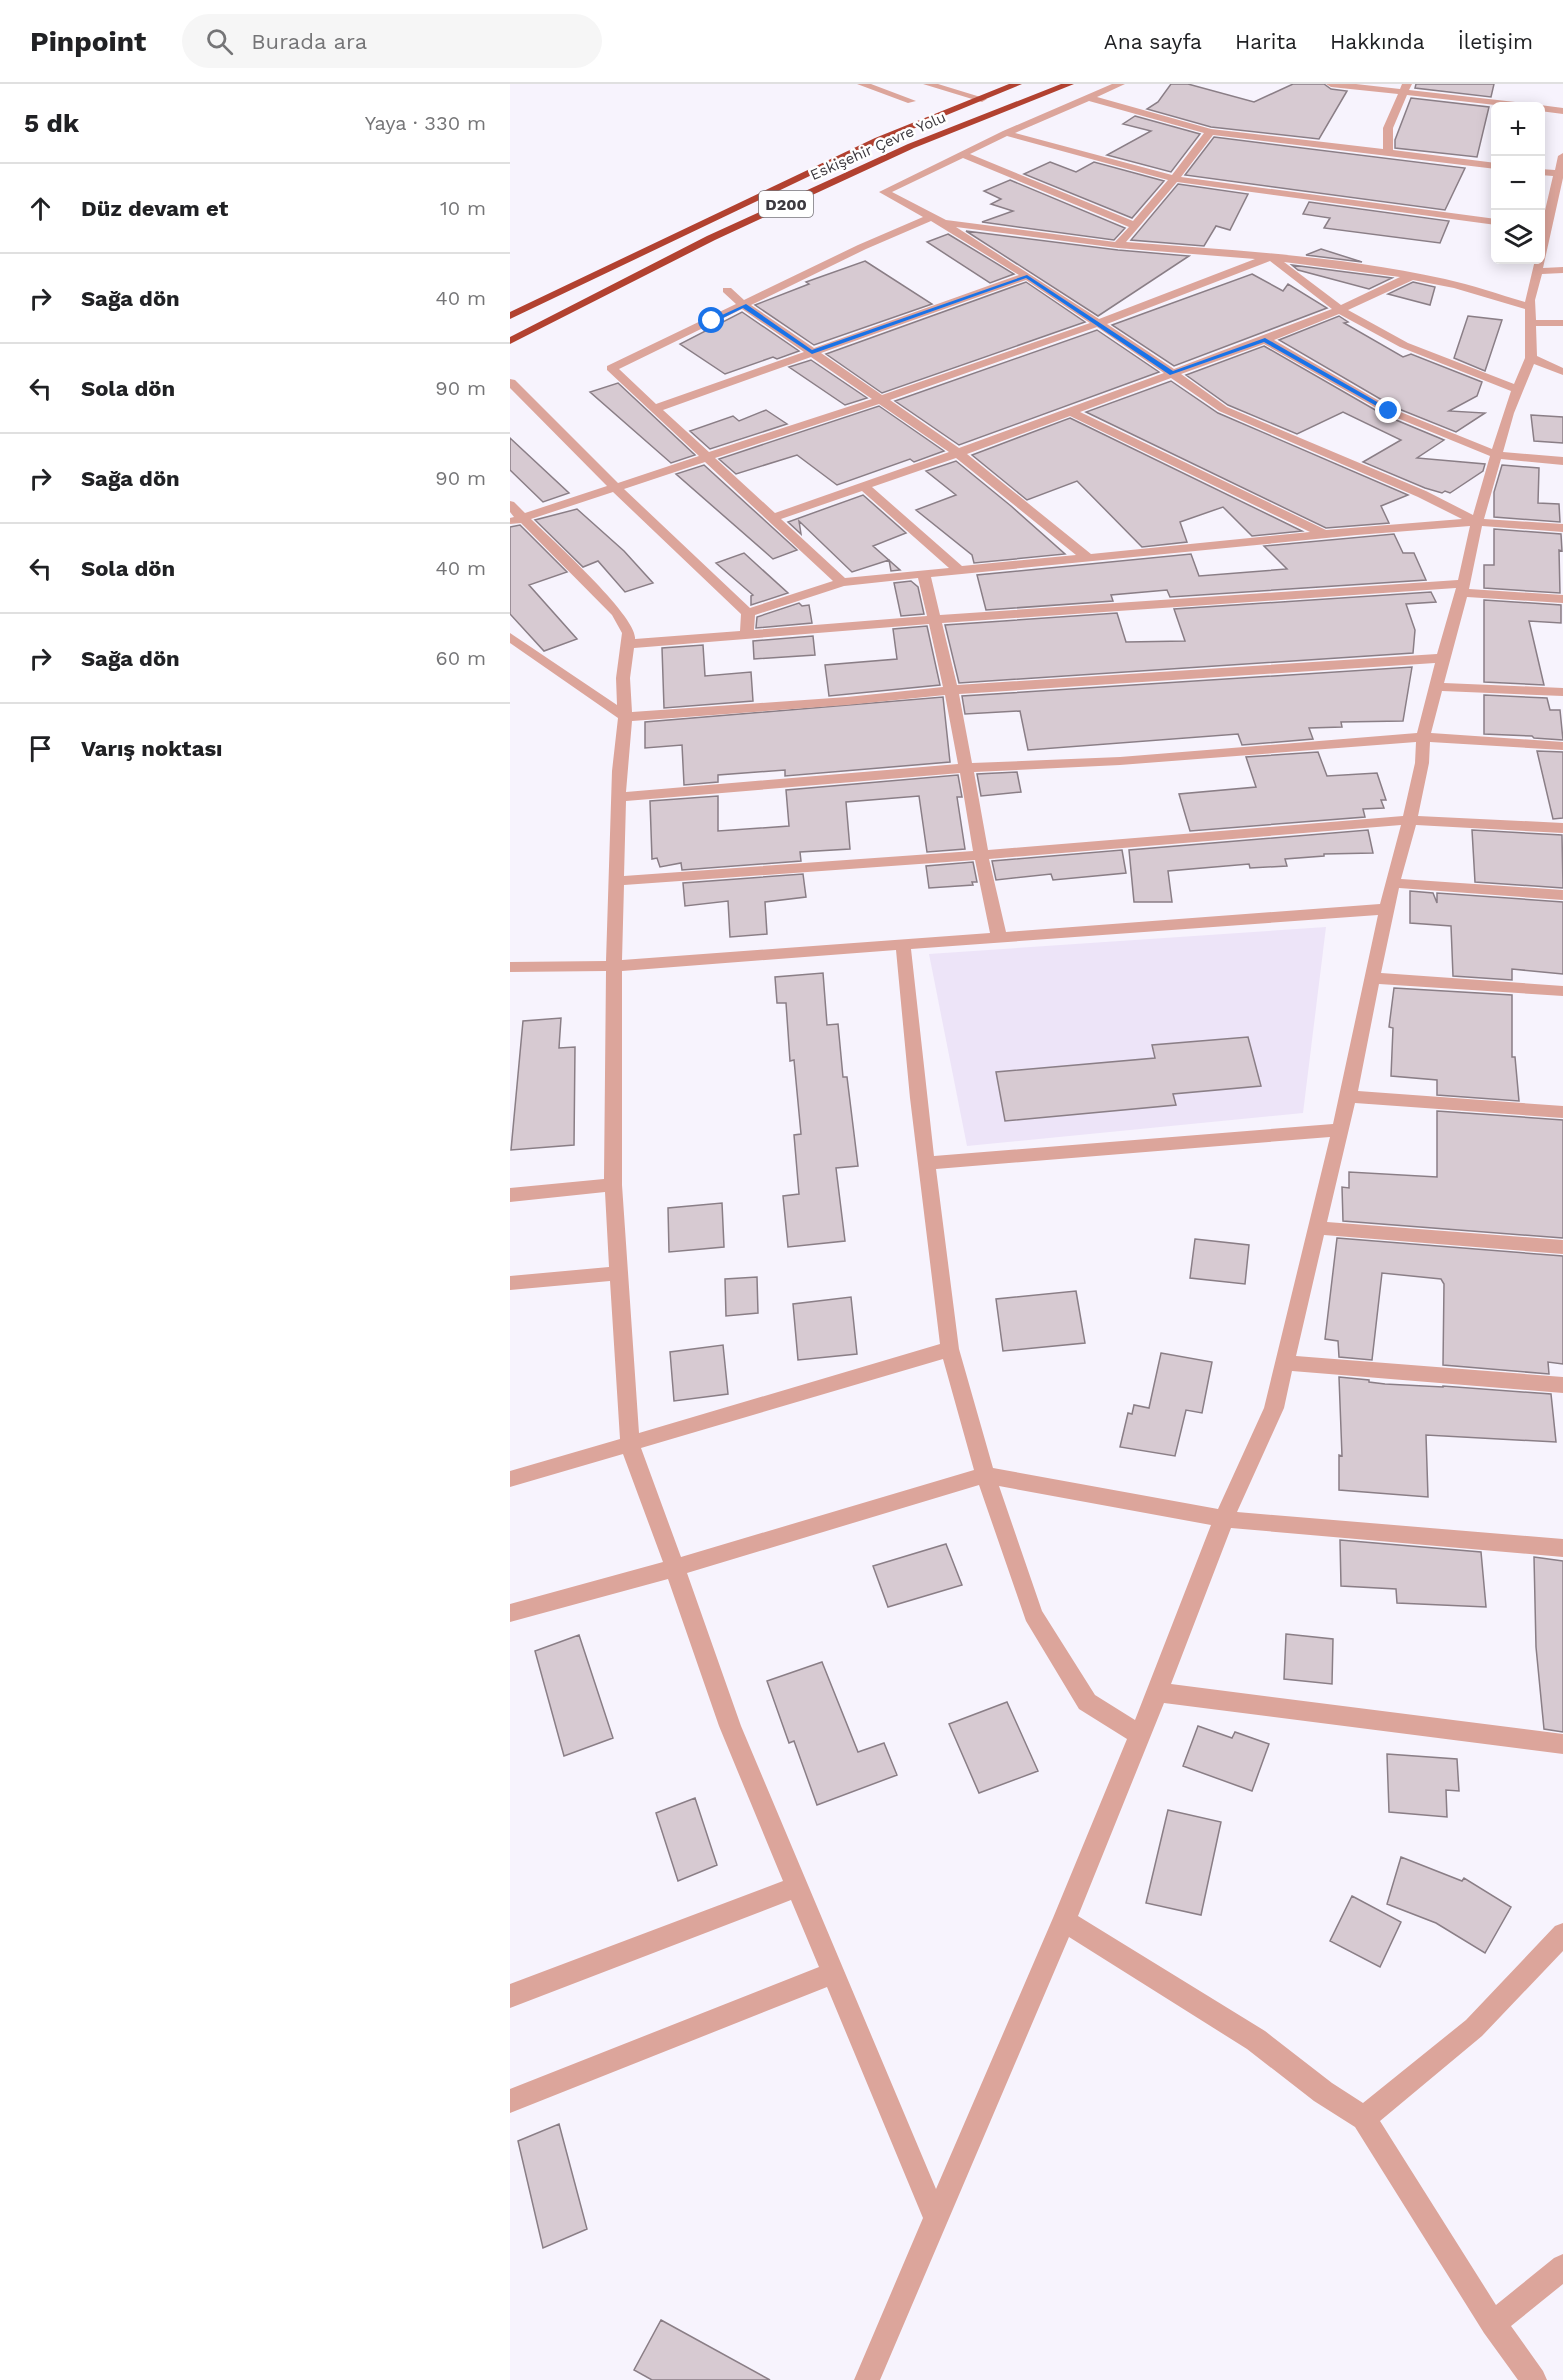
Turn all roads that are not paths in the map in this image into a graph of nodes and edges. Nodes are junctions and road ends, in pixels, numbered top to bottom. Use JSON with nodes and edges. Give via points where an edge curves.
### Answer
{"nodes":[{"id":1,"x":862,"y":84,"type":"edge"},
{"id":2,"x":928,"y":84,"type":"edge"},
{"id":3,"x":1017,"y":84,"type":"edge"},
{"id":4,"x":1069,"y":84,"type":"edge"},
{"id":5,"x":1119,"y":84,"type":"edge"},
{"id":6,"x":1331,"y":84,"type":"edge"},
{"id":7,"x":1405,"y":89,"type":"edge"},
{"id":8,"x":1089,"y":98,"type":"junction"},
{"id":9,"x":982,"y":99,"type":"junction"},
{"id":10,"x":910,"y":101,"type":"dead end"},
{"id":11,"x":1496,"y":102,"type":"edge"},
{"id":12,"x":1545,"y":109,"type":"edge"},
{"id":13,"x":1563,"y":111,"type":"edge"},
{"id":14,"x":1210,"y":132,"type":"junction"},
{"id":15,"x":1006,"y":133,"type":"junction"},
{"id":16,"x":1388,"y":152,"type":"junction"},
{"id":17,"x":962,"y":154,"type":"junction"},
{"id":18,"x":1563,"y":156,"type":"edge"},
{"id":19,"x":1491,"y":165,"type":"edge"},
{"id":20,"x":1545,"y":172,"type":"edge"},
{"id":21,"x":1561,"y":174,"type":"edge"},
{"id":22,"x":1174,"y":179,"type":"junction"},
{"id":23,"x":937,"y":219,"type":"junction"},
{"id":24,"x":1563,"y":220,"type":"edge"},
{"id":25,"x":1491,"y":221,"type":"edge"},
{"id":26,"x":1545,"y":225,"type":"edge"},
{"id":27,"x":1136,"y":226,"type":"junction"},
{"id":28,"x":1118,"y":245,"type":"junction"},
{"id":29,"x":1271,"y":257,"type":"junction"},
{"id":30,"x":1539,"y":264,"type":"edge"},
{"id":31,"x":1545,"y":264,"type":"edge"},
{"id":32,"x":1563,"y":270,"type":"edge"},
{"id":33,"x":1027,"y":276,"type":"junction"},
{"id":34,"x":1412,"y":276,"type":"junction"},
{"id":35,"x":727,"y":290,"type":"dead end"},
{"id":36,"x":744,"y":305,"type":"junction"},
{"id":37,"x":1340,"y":310,"type":"junction"},
{"id":38,"x":1531,"y":315,"type":"junction"},
{"id":39,"x":510,"y":316,"type":"edge"},
{"id":40,"x":1099,"y":323,"type":"junction"},
{"id":41,"x":1563,"y":323,"type":"edge"},
{"id":42,"x":1265,"y":340,"type":"junction"},
{"id":43,"x":510,"y":341,"type":"edge"},
{"id":44,"x":812,"y":352,"type":"junction"},
{"id":45,"x":1532,"y":358,"type":"junction"},
{"id":46,"x":1563,"y":372,"type":"edge"},
{"id":47,"x":1173,"y":373,"type":"junction"},
{"id":48,"x":511,"y":382,"type":"edge"},
{"id":49,"x":1518,"y":390,"type":"junction"},
{"id":50,"x":882,"y":399,"type":"junction"},
{"id":51,"x":653,"y":409,"type":"junction"},
{"id":52,"x":1069,"y":411,"type":"junction"},
{"id":53,"x":958,"y":453,"type":"junction"},
{"id":54,"x":1497,"y":455,"type":"junction"},
{"id":55,"x":709,"y":458,"type":"junction"},
{"id":56,"x":1563,"y":461,"type":"edge"},
{"id":57,"x":864,"y":486,"type":"junction"},
{"id":58,"x":616,"y":488,"type":"junction"},
{"id":59,"x":510,"y":505,"type":"edge"},
{"id":60,"x":772,"y":518,"type":"junction"},
{"id":61,"x":516,"y":520,"type":"edge"},
{"id":62,"x":1476,"y":522,"type":"junction"},
{"id":63,"x":1563,"y":528,"type":"edge"},
{"id":64,"x":1324,"y":534,"type":"junction"},
{"id":65,"x":1087,"y":557,"type":"junction"},
{"id":66,"x":959,"y":570,"type":"junction"},
{"id":67,"x":924,"y":574,"type":"junction"},
{"id":68,"x":842,"y":582,"type":"junction"},
{"id":69,"x":1463,"y":588,"type":"junction"},
{"id":70,"x":1563,"y":599,"type":"edge"},
{"id":71,"x":748,"y":613,"type":"junction"},
{"id":72,"x":935,"y":619,"type":"junction"},
{"id":73,"x":747,"y":635,"type":"junction"},
{"id":74,"x":510,"y":637,"type":"edge"},
{"id":75,"x":628,"y":644,"type":"junction"},
{"id":76,"x":1443,"y":658,"type":"junction"},
{"id":77,"x":1436,"y":687,"type":"junction"},
{"id":78,"x":951,"y":690,"type":"junction"},
{"id":79,"x":1563,"y":692,"type":"edge"},
{"id":80,"x":625,"y":717,"type":"junction"},
{"id":81,"x":1423,"y":737,"type":"junction"},
{"id":82,"x":1563,"y":746,"type":"edge"},
{"id":83,"x":967,"y":768,"type":"junction"},
{"id":84,"x":618,"y":797,"type":"junction"},
{"id":85,"x":1410,"y":820,"type":"junction"},
{"id":86,"x":1563,"y":828,"type":"edge"},
{"id":87,"x":981,"y":855,"type":"junction"},
{"id":88,"x":616,"y":881,"type":"junction"},
{"id":89,"x":1392,"y":883,"type":"junction"},
{"id":90,"x":1563,"y":895,"type":"edge"},
{"id":91,"x":1387,"y":909,"type":"junction"},
{"id":92,"x":999,"y":938,"type":"junction"},
{"id":93,"x":903,"y":945,"type":"junction"},
{"id":94,"x":614,"y":966,"type":"junction"},
{"id":95,"x":510,"y":967,"type":"edge"},
{"id":96,"x":1373,"y":978,"type":"junction"},
{"id":97,"x":1563,"y":991,"type":"edge"},
{"id":98,"x":1348,"y":1096,"type":"junction"},
{"id":99,"x":1563,"y":1112,"type":"edge"},
{"id":100,"x":1341,"y":1130,"type":"junction"},
{"id":101,"x":926,"y":1163,"type":"junction"},
{"id":102,"x":614,"y":1185,"type":"junction"},
{"id":103,"x":510,"y":1195,"type":"edge"},
{"id":104,"x":1318,"y":1228,"type":"junction"},
{"id":105,"x":1563,"y":1247,"type":"edge"},
{"id":106,"x":618,"y":1273,"type":"junction"},
{"id":107,"x":510,"y":1283,"type":"edge"},
{"id":108,"x":950,"y":1349,"type":"junction"},
{"id":109,"x":1285,"y":1363,"type":"junction"},
{"id":110,"x":1563,"y":1385,"type":"edge"},
{"id":111,"x":630,"y":1446,"type":"junction"},
{"id":112,"x":985,"y":1475,"type":"junction"},
{"id":113,"x":510,"y":1479,"type":"edge"},
{"id":114,"x":1224,"y":1519,"type":"junction"},
{"id":115,"x":1563,"y":1548,"type":"edge"},
{"id":116,"x":675,"y":1568,"type":"junction"},
{"id":117,"x":510,"y":1614,"type":"edge"},
{"id":118,"x":1157,"y":1692,"type":"junction"},
{"id":119,"x":1140,"y":1734,"type":"junction"},
{"id":120,"x":1563,"y":1744,"type":"edge"},
{"id":121,"x":797,"y":1887,"type":"junction"},
{"id":122,"x":1064,"y":1921,"type":"junction"},
{"id":123,"x":1563,"y":1934,"type":"edge"},
{"id":124,"x":833,"y":1973,"type":"junction"},
{"id":125,"x":510,"y":1996,"type":"edge"},
{"id":126,"x":510,"y":2101,"type":"edge"},
{"id":127,"x":1364,"y":2118,"type":"junction"},
{"id":128,"x":936,"y":2218,"type":"junction"},
{"id":129,"x":1563,"y":2267,"type":"edge"},
{"id":130,"x":1492,"y":2324,"type":"junction"},
{"id":131,"x":867,"y":2380,"type":"edge"},
{"id":132,"x":1534,"y":2380,"type":"edge"}],
"edges":[{"from":1,"to":10,"type":"street"},
{"from":2,"to":9,"type":"street"},
{"from":3,"to":9,"type":"highway","name":"Eskişehir Çevre Yolu","number":"D200"},
{"from":4,"to":43,"type":"highway","name":"Eskişehir Çevre Yolu","number":"D200","via":[[911,146],[672,256]]},
{"from":5,"to":8,"type":"street"},
{"from":6,"to":7,"type":"street"},
{"from":7,"to":11,"type":"street"},
{"from":7,"to":16,"type":"street","via":[[1389,128]]},
{"from":8,"to":14,"type":"street"},
{"from":8,"to":15,"type":"street"},
{"from":9,"to":39,"type":"highway","name":"Eskişehir Çevre Yolu","number":"D200","via":[[878,140]]},
{"from":12,"to":13,"type":"street"},
{"from":14,"to":16,"type":"street"},
{"from":14,"to":22,"type":"street"},
{"from":15,"to":17,"type":"street"},
{"from":15,"to":22,"type":"street"},
{"from":16,"to":19,"type":"street"},
{"from":17,"to":23,"type":"street","via":[[884,192]]},
{"from":17,"to":27,"type":"street"},
{"from":18,"to":21,"type":"street"},
{"from":20,"to":21,"type":"street"},
{"from":21,"to":26,"type":"street"},
{"from":22,"to":25,"type":"street"},
{"from":22,"to":27,"type":"street"},
{"from":23,"to":28,"type":"street"},
{"from":23,"to":33,"type":"street"},
{"from":23,"to":36,"type":"street","via":[[862,247]]},
{"from":24,"to":26,"type":"street"},
{"from":27,"to":28,"type":"street"},
{"from":28,"to":29,"type":"street"},
{"from":29,"to":34,"type":"street"},
{"from":29,"to":37,"type":"street"},
{"from":29,"to":40,"type":"street"},
{"from":30,"to":38,"type":"street"},
{"from":31,"to":32,"type":"street"},
{"from":33,"to":40,"type":"street"},
{"from":33,"to":44,"type":"street"},
{"from":34,"to":37,"type":"street"},
{"from":34,"to":38,"type":"street","via":[[1436,280]]},
{"from":35,"to":36,"type":"street"},
{"from":36,"to":44,"type":"street"},
{"from":36,"to":51,"type":"street","via":[[611,368]]},
{"from":37,"to":42,"type":"street"},
{"from":37,"to":49,"type":"street","via":[[1404,345]]},
{"from":38,"to":41,"type":"street"},
{"from":38,"to":45,"type":"street"},
{"from":40,"to":47,"type":"street"},
{"from":40,"to":50,"type":"street"},
{"from":42,"to":47,"type":"street"},
{"from":42,"to":54,"type":"street","via":[[1389,411]]},
{"from":44,"to":50,"type":"street"},
{"from":44,"to":51,"type":"street"},
{"from":45,"to":46,"type":"street"},
{"from":45,"to":49,"type":"street"},
{"from":47,"to":52,"type":"street"},
{"from":47,"to":62,"type":"street","via":[[1223,409],[1422,494]]},
{"from":48,"to":58,"type":"street"},
{"from":49,"to":54,"type":"street"},
{"from":50,"to":53,"type":"street"},
{"from":50,"to":55,"type":"street"},
{"from":51,"to":55,"type":"street"},
{"from":52,"to":53,"type":"street"},
{"from":52,"to":64,"type":"street"},
{"from":53,"to":57,"type":"street"},
{"from":53,"to":65,"type":"street"},
{"from":54,"to":56,"type":"street"},
{"from":54,"to":62,"type":"street"},
{"from":55,"to":58,"type":"street"},
{"from":55,"to":60,"type":"street"},
{"from":57,"to":60,"type":"street"},
{"from":57,"to":66,"type":"street"},
{"from":58,"to":61,"type":"street"},
{"from":58,"to":71,"type":"street"},
{"from":59,"to":61,"type":"street"},
{"from":60,"to":68,"type":"street"},
{"from":61,"to":75,"type":"street","via":[[617,613],[629,633]]},
{"from":62,"to":63,"type":"street"},
{"from":62,"to":64,"type":"street"},
{"from":62,"to":69,"type":"street"},
{"from":64,"to":65,"type":"street"},
{"from":65,"to":66,"type":"street"},
{"from":66,"to":67,"type":"street"},
{"from":67,"to":68,"type":"street"},
{"from":67,"to":72,"type":"street"},
{"from":68,"to":71,"type":"street"},
{"from":69,"to":70,"type":"street"},
{"from":69,"to":72,"type":"street"},
{"from":69,"to":76,"type":"street"},
{"from":71,"to":73,"type":"street"},
{"from":72,"to":73,"type":"street"},
{"from":72,"to":78,"type":"street"},
{"from":73,"to":75,"type":"street"},
{"from":74,"to":80,"type":"street"},
{"from":75,"to":80,"type":"street","via":[[623,678]]},
{"from":76,"to":77,"type":"street"},
{"from":76,"to":78,"type":"street"},
{"from":77,"to":79,"type":"street"},
{"from":77,"to":81,"type":"street"},
{"from":78,"to":80,"type":"street"},
{"from":78,"to":83,"type":"street"},
{"from":80,"to":84,"type":"street"},
{"from":81,"to":82,"type":"street"},
{"from":81,"to":83,"type":"street","via":[[1120,761]]},
{"from":81,"to":85,"type":"street","via":[[1422,764]]},
{"from":83,"to":84,"type":"street"},
{"from":83,"to":87,"type":"street"},
{"from":84,"to":88,"type":"street"},
{"from":85,"to":86,"type":"street"},
{"from":85,"to":87,"type":"street"},
{"from":85,"to":89,"type":"street"},
{"from":87,"to":88,"type":"street"},
{"from":87,"to":92,"type":"street"},
{"from":88,"to":94,"type":"street"},
{"from":89,"to":90,"type":"street"},
{"from":89,"to":91,"type":"street"},
{"from":91,"to":92,"type":"street"},
{"from":91,"to":96,"type":"street"},
{"from":92,"to":93,"type":"street"},
{"from":93,"to":94,"type":"street"},
{"from":93,"to":101,"type":"street"},
{"from":94,"to":95,"type":"street"},
{"from":94,"to":102,"type":"street"},
{"from":96,"to":97,"type":"street"},
{"from":96,"to":98,"type":"street"},
{"from":98,"to":99,"type":"street"},
{"from":98,"to":100,"type":"street"},
{"from":100,"to":101,"type":"street"},
{"from":100,"to":104,"type":"street"},
{"from":101,"to":108,"type":"street"},
{"from":102,"to":103,"type":"street"},
{"from":102,"to":106,"type":"street"},
{"from":104,"to":105,"type":"street"},
{"from":104,"to":109,"type":"street"},
{"from":106,"to":107,"type":"street"},
{"from":106,"to":111,"type":"street"},
{"from":108,"to":111,"type":"street"},
{"from":108,"to":112,"type":"street"},
{"from":109,"to":110,"type":"street"},
{"from":109,"to":114,"type":"street","via":[[1274,1408]]},
{"from":111,"to":113,"type":"street"},
{"from":111,"to":116,"type":"street"},
{"from":112,"to":114,"type":"street"},
{"from":112,"to":116,"type":"street"},
{"from":112,"to":119,"type":"street","via":[[1033,1615],[1087,1702]]},
{"from":114,"to":115,"type":"street"},
{"from":114,"to":118,"type":"street"},
{"from":116,"to":117,"type":"street"},
{"from":116,"to":121,"type":"street","via":[[730,1726]]},
{"from":118,"to":119,"type":"street"},
{"from":118,"to":120,"type":"street"},
{"from":119,"to":122,"type":"street"},
{"from":121,"to":124,"type":"street"},
{"from":121,"to":125,"type":"street"},
{"from":122,"to":127,"type":"street","via":[[1256,2040]]},
{"from":122,"to":128,"type":"street"},
{"from":123,"to":127,"type":"street","via":[[1474,2028]]},
{"from":124,"to":126,"type":"street"},
{"from":124,"to":128,"type":"street"},
{"from":127,"to":130,"type":"street"},
{"from":128,"to":131,"type":"street"},
{"from":129,"to":130,"type":"street"},
{"from":130,"to":132,"type":"street"}]}
